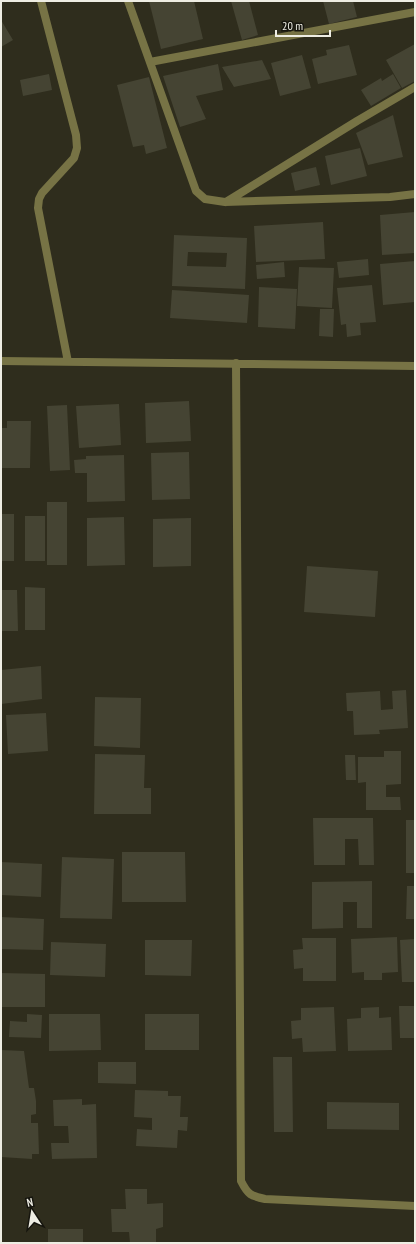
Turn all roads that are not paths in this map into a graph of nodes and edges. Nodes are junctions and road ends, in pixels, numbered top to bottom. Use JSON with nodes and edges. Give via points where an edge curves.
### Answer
{"nodes":[{"id":1,"x":41,"y":1,"type":"edge"},
{"id":2,"x":128,"y":1,"type":"edge"},
{"id":3,"x":415,"y":12,"type":"edge"},
{"id":4,"x":150,"y":62,"type":"junction"},
{"id":5,"x":415,"y":87,"type":"edge"},
{"id":6,"x":415,"y":194,"type":"edge"},
{"id":7,"x":225,"y":202,"type":"junction"},
{"id":8,"x":1,"y":361,"type":"edge"},
{"id":9,"x":68,"y":362,"type":"junction"},
{"id":10,"x":236,"y":363,"type":"junction"},
{"id":11,"x":415,"y":366,"type":"edge"},
{"id":12,"x":415,"y":1206,"type":"edge"}],
"edges":[{"from":1,"to":9,"type":"street","via":[[78,148],[74,158],[42,193],[38,208]]},
{"from":2,"to":4,"type":"street"},
{"from":3,"to":4,"type":"street"},
{"from":4,"to":7,"type":"street","via":[[196,191],[205,199]]},
{"from":5,"to":7,"type":"street"},
{"from":6,"to":7,"type":"street"},
{"from":8,"to":9,"type":"street"},
{"from":9,"to":10,"type":"street"},
{"from":10,"to":11,"type":"street"},
{"from":10,"to":12,"type":"street","via":[[241,1181],[253,1197],[265,1199]]}]}
